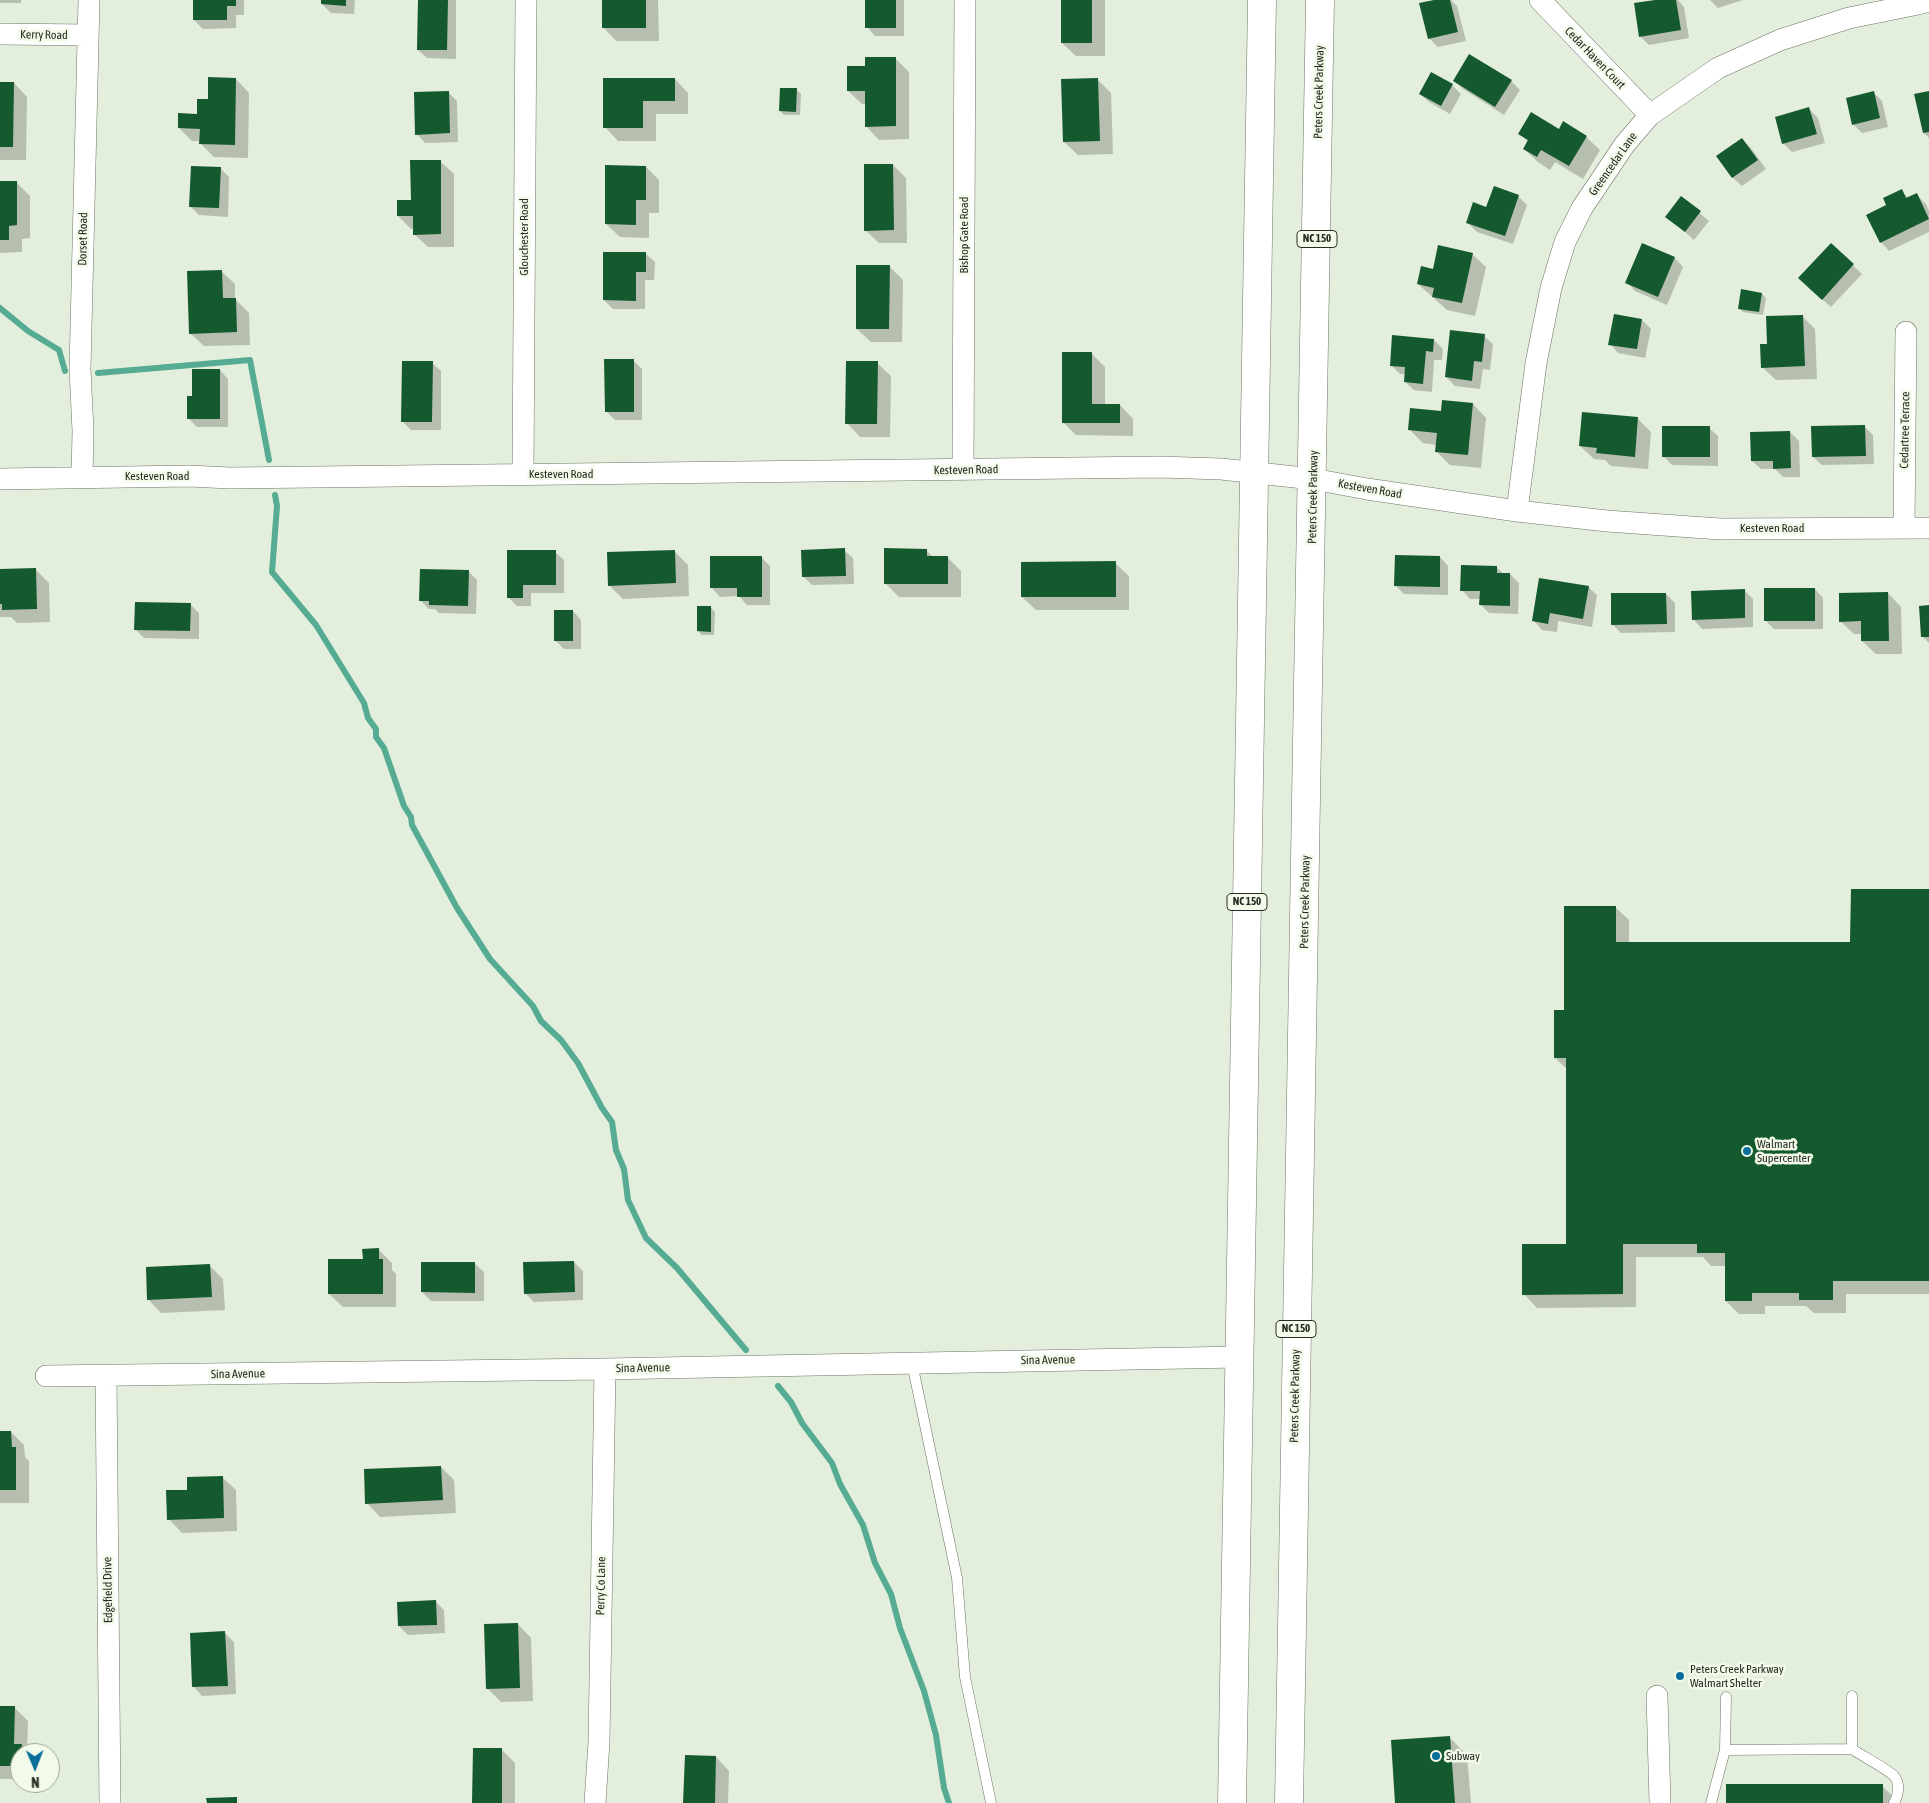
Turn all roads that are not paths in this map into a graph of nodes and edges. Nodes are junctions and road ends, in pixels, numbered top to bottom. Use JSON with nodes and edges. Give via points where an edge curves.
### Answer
{"nodes":[{"id":1,"x":89,"y":0,"type":"edge"},
{"id":2,"x":526,"y":0,"type":"edge"},
{"id":3,"x":965,"y":0,"type":"edge"},
{"id":4,"x":1262,"y":0,"type":"edge"},
{"id":5,"x":1320,"y":0,"type":"edge"},
{"id":6,"x":1540,"y":0,"type":"edge"},
{"id":7,"x":1929,"y":1,"type":"edge"},
{"id":8,"x":0,"y":34,"type":"edge"},
{"id":9,"x":88,"y":35,"type":"junction"},
{"id":10,"x":1650,"y":115,"type":"junction"},
{"id":11,"x":1906,"y":332,"type":"dead end"},
{"id":12,"x":963,"y":470,"type":"junction"},
{"id":13,"x":1254,"y":472,"type":"junction"},
{"id":14,"x":523,"y":474,"type":"junction"},
{"id":15,"x":82,"y":477,"type":"junction"},
{"id":16,"x":1313,"y":478,"type":"junction"},
{"id":17,"x":0,"y":479,"type":"edge"},
{"id":18,"x":1517,"y":511,"type":"junction"},
{"id":19,"x":1904,"y":528,"type":"junction"},
{"id":20,"x":1929,"y":528,"type":"edge"},
{"id":21,"x":1239,"y":1357,"type":"junction"},
{"id":22,"x":912,"y":1363,"type":"junction"},
{"id":23,"x":604,"y":1369,"type":"junction"},
{"id":24,"x":46,"y":1376,"type":"dead end"},
{"id":25,"x":106,"y":1376,"type":"junction"},
{"id":26,"x":1657,"y":1696,"type":"dead end"},
{"id":27,"x":1852,"y":1696,"type":"dead end"},
{"id":28,"x":1726,"y":1697,"type":"dead end"},
{"id":29,"x":1852,"y":1749,"type":"junction"},
{"id":30,"x":1725,"y":1750,"type":"junction"},
{"id":31,"x":110,"y":1803,"type":"edge"},
{"id":32,"x":595,"y":1803,"type":"edge"},
{"id":33,"x":991,"y":1803,"type":"edge"},
{"id":34,"x":1232,"y":1803,"type":"edge"},
{"id":35,"x":1289,"y":1803,"type":"edge"},
{"id":36,"x":1660,"y":1803,"type":"edge"},
{"id":37,"x":1711,"y":1803,"type":"edge"},
{"id":38,"x":1894,"y":1803,"type":"edge"}],
"edges":[{"from":1,"to":9,"type":"street","name":"Dorset Road"},
{"from":2,"to":14,"type":"street","name":"Glouchester Road"},
{"from":3,"to":12,"type":"street","name":"Bishop Gate Road"},
{"from":4,"to":13,"type":"main road","number":"NC 150"},
{"from":5,"to":16,"type":"main road","name":"Peters Creek Parkway","number":"NC 150"},
{"from":6,"to":10,"type":"street","name":"Cedar Haven Court"},
{"from":7,"to":10,"type":"street","name":"Greencedar Lane","via":[[1849,18],[1780,40],[1718,68]]},
{"from":8,"to":9,"type":"street","name":"Kerry Road"},
{"from":9,"to":15,"type":"street","name":"Dorset Road","via":[[80,369]]},
{"from":10,"to":18,"type":"street","name":"Greencedar Lane","via":[[1625,144],[1582,208],[1565,242],[1551,288],[1536,363]]},
{"from":11,"to":19,"type":"street","name":"Cedartree Terrace"},
{"from":12,"to":13,"type":"street","name":"Kesteven Road","via":[[1160,467]]},
{"from":12,"to":14,"type":"street","name":"Kesteven Road"},
{"from":13,"to":16,"type":"street","name":"Kesteven Road"},
{"from":13,"to":21,"type":"main road","number":"NC 150"},
{"from":14,"to":15,"type":"street","name":"Kesteven Road"},
{"from":15,"to":17,"type":"street","name":"Kesteven Road"},
{"from":16,"to":18,"type":"street","name":"Kesteven Road"},
{"from":16,"to":35,"type":"main road","name":"Peters Creek Parkway","number":"NC 150"},
{"from":18,"to":19,"type":"street","name":"Kesteven Road","via":[[1720,528]]},
{"from":19,"to":20,"type":"street","name":"Kesteven Road"},
{"from":21,"to":22,"type":"street","name":"Sina Avenue"},
{"from":21,"to":34,"type":"main road","number":"NC 150"},
{"from":22,"to":23,"type":"street","name":"Sina Avenue"},
{"from":22,"to":33,"type":"lane","via":[[957,1578],[965,1677]]},
{"from":23,"to":25,"type":"street","name":"Sina Avenue"},
{"from":23,"to":32,"type":"street","name":"Perry Co Lane","via":[[599,1742]]},
{"from":24,"to":25,"type":"street","name":"Sina Avenue"},
{"from":25,"to":31,"type":"street","name":"Edgefield Drive"},
{"from":26,"to":36,"type":"street"},
{"from":27,"to":29,"type":"lane"},
{"from":28,"to":30,"type":"lane"},
{"from":29,"to":30,"type":"lane"},
{"from":29,"to":38,"type":"lane","via":[[1894,1776],[1898,1784]]},
{"from":30,"to":37,"type":"lane"}]}
